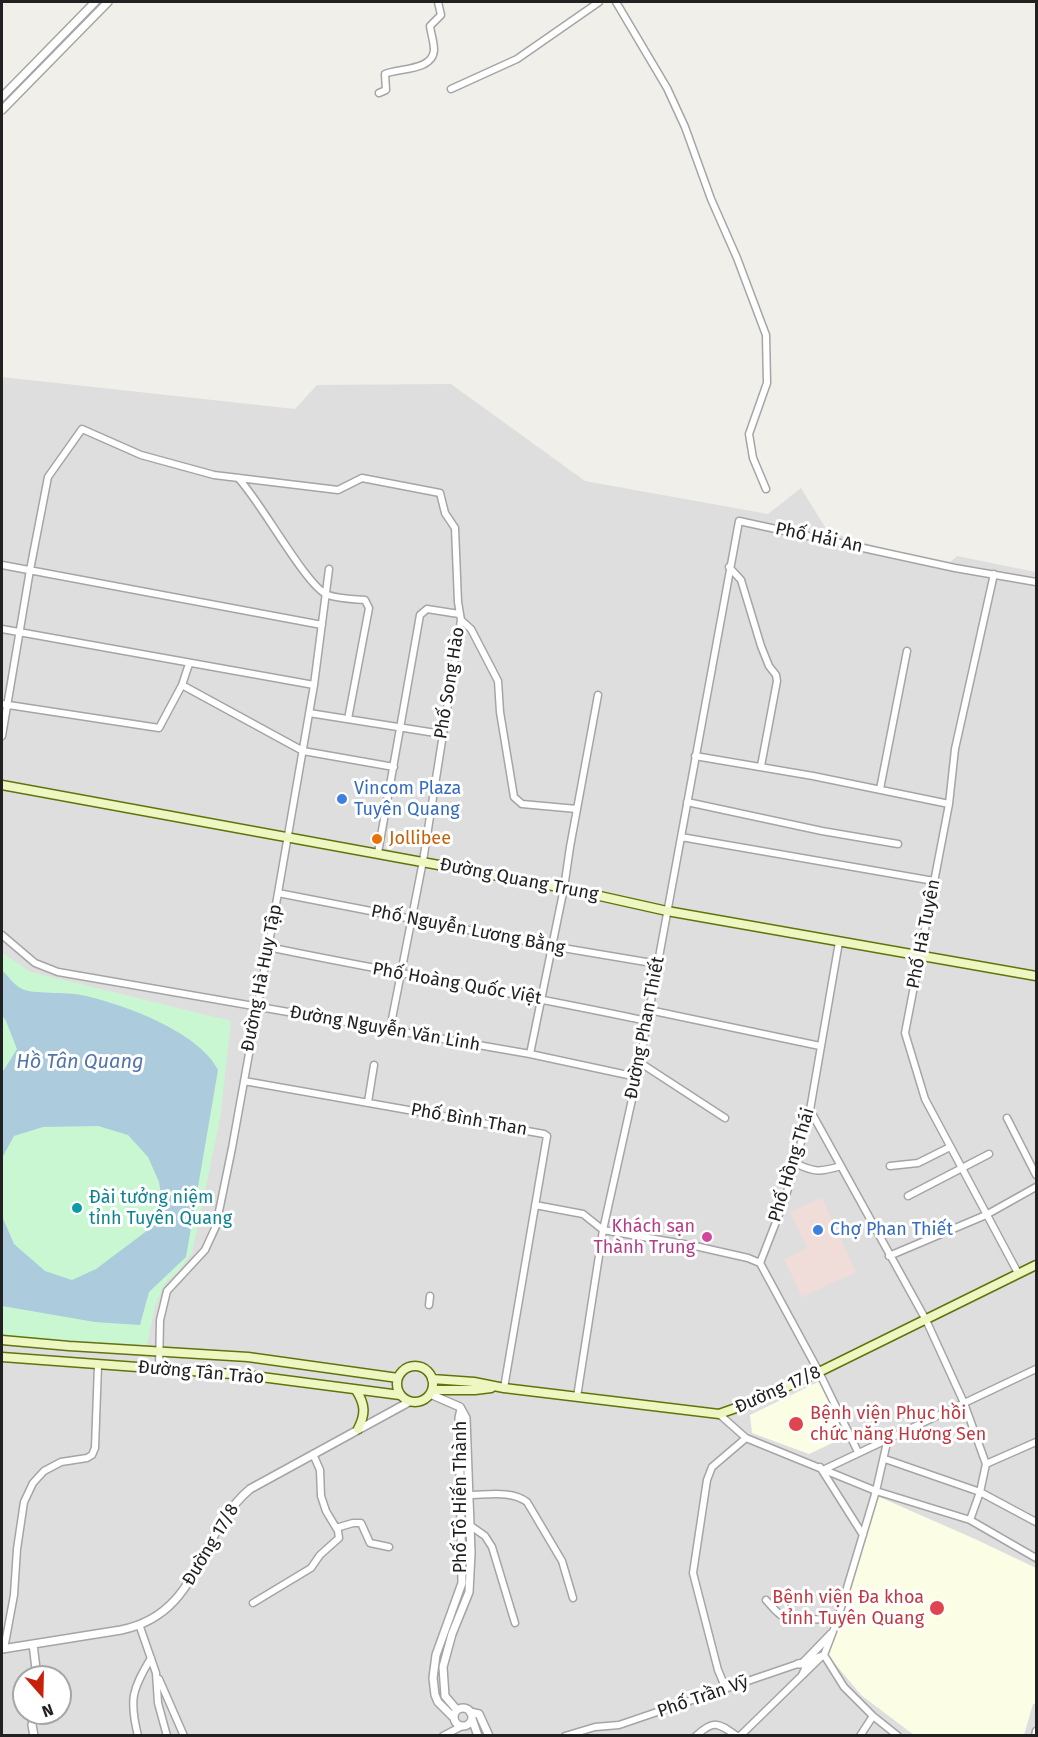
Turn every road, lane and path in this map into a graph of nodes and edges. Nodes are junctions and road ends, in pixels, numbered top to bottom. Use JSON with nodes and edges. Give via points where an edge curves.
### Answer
{"nodes":[{"id":1,"x":95,"y":2,"type":"edge"},
{"id":2,"x":108,"y":2,"type":"edge"},
{"id":3,"x":438,"y":2,"type":"edge"},
{"id":4,"x":598,"y":2,"type":"edge"},
{"id":5,"x":616,"y":2,"type":"edge"},
{"id":6,"x":451,"y":89,"type":"dead end"},
{"id":7,"x":9,"y":90,"type":"junction"},
{"id":8,"x":379,"y":93,"type":"dead end"},
{"id":9,"x":15,"y":96,"type":"junction"},
{"id":10,"x":2,"y":97,"type":"edge"},
{"id":11,"x":2,"y":110,"type":"edge"},
{"id":12,"x":237,"y":477,"type":"junction"},
{"id":13,"x":766,"y":489,"type":"dead end"},
{"id":14,"x":2,"y":565,"type":"edge"},
{"id":15,"x":730,"y":568,"type":"junction"},
{"id":16,"x":30,"y":570,"type":"junction"},
{"id":17,"x":329,"y":570,"type":"dead end"},
{"id":18,"x":994,"y":574,"type":"junction"},
{"id":19,"x":1036,"y":582,"type":"edge"},
{"id":20,"x":326,"y":595,"type":"junction"},
{"id":21,"x":460,"y":617,"type":"junction"},
{"id":22,"x":322,"y":625,"type":"junction"},
{"id":23,"x":2,"y":629,"type":"edge"},
{"id":24,"x":20,"y":633,"type":"junction"},
{"id":25,"x":907,"y":651,"type":"dead end"},
{"id":26,"x":714,"y":659,"type":"joint"},
{"id":27,"x":189,"y":664,"type":"junction"},
{"id":28,"x":182,"y":685,"type":"junction"},
{"id":29,"x":314,"y":685,"type":"junction"},
{"id":30,"x":598,"y":695,"type":"dead end"},
{"id":31,"x":5,"y":704,"type":"edge"},
{"id":32,"x":309,"y":713,"type":"junction"},
{"id":33,"x":348,"y":719,"type":"junction"},
{"id":34,"x":401,"y":728,"type":"junction"},
{"id":35,"x":442,"y":734,"type":"junction"},
{"id":36,"x":2,"y":736,"type":"edge"},
{"id":37,"x":303,"y":751,"type":"junction"},
{"id":38,"x":695,"y":756,"type":"junction"},
{"id":39,"x":761,"y":766,"type":"junction"},
{"id":40,"x":394,"y":767,"type":"junction"},
{"id":41,"x":2,"y":784,"type":"edge"},
{"id":42,"x":880,"y":789,"type":"junction"},
{"id":43,"x":687,"y":802,"type":"junction"},
{"id":44,"x":949,"y":804,"type":"junction"},
{"id":45,"x":577,"y":809,"type":"junction"},
{"id":46,"x":287,"y":836,"type":"junction"},
{"id":47,"x":681,"y":837,"type":"junction"},
{"id":48,"x":898,"y":844,"type":"dead end"},
{"id":49,"x":378,"y":853,"type":"junction"},
{"id":50,"x":423,"y":861,"type":"junction"},
{"id":51,"x":934,"y":881,"type":"junction"},
{"id":52,"x":564,"y":888,"type":"junction"},
{"id":53,"x":278,"y":893,"type":"junction"},
{"id":54,"x":667,"y":912,"type":"junction"},
{"id":55,"x":410,"y":919,"type":"junction"},
{"id":56,"x":2,"y":935,"type":"edge"},
{"id":57,"x":839,"y":942,"type":"junction"},
{"id":58,"x":551,"y":946,"type":"junction"},
{"id":59,"x":268,"y":947,"type":"junction"},
{"id":60,"x":921,"y":957,"type":"junction"},
{"id":61,"x":657,"y":964,"type":"junction"},
{"id":62,"x":399,"y":974,"type":"junction"},
{"id":63,"x":1036,"y":976,"type":"edge"},
{"id":64,"x":541,"y":999,"type":"junction"},
{"id":65,"x":257,"y":1007,"type":"junction"},
{"id":66,"x":649,"y":1010,"type":"junction"},
{"id":67,"x":647,"y":1021,"type":"junction"},
{"id":68,"x":390,"y":1029,"type":"junction"},
{"id":69,"x":820,"y":1046,"type":"junction"},
{"id":70,"x":530,"y":1054,"type":"junction"},
{"id":71,"x":639,"y":1062,"type":"junction"},
{"id":72,"x":374,"y":1065,"type":"dead end"},
{"id":73,"x":637,"y":1077,"type":"junction"},
{"id":74,"x":244,"y":1081,"type":"junction"},
{"id":75,"x":368,"y":1102,"type":"junction"},
{"id":76,"x":810,"y":1110,"type":"junction"},
{"id":77,"x":724,"y":1118,"type":"dead end"},
{"id":78,"x":1007,"y":1118,"type":"dead end"},
{"id":79,"x":950,"y":1147,"type":"junction"},
{"id":80,"x":989,"y":1154,"type":"dead end"},
{"id":81,"x":795,"y":1163,"type":"junction"},
{"id":82,"x":841,"y":1166,"type":"junction"},
{"id":83,"x":890,"y":1166,"type":"dead end"},
{"id":84,"x":961,"y":1169,"type":"junction"},
{"id":85,"x":1036,"y":1175,"type":"edge"},
{"id":86,"x":1036,"y":1187,"type":"edge"},
{"id":87,"x":908,"y":1196,"type":"dead end"},
{"id":88,"x":535,"y":1205,"type":"junction"},
{"id":89,"x":986,"y":1215,"type":"junction"},
{"id":90,"x":603,"y":1230,"type":"junction"},
{"id":91,"x":889,"y":1256,"type":"junction"},
{"id":92,"x":760,"y":1263,"type":"junction"},
{"id":93,"x":1036,"y":1265,"type":"edge"},
{"id":94,"x":1018,"y":1273,"type":"junction"},
{"id":95,"x":430,"y":1296,"type":"dead end"},
{"id":96,"x":429,"y":1305,"type":"dead end"},
{"id":97,"x":926,"y":1320,"type":"junction"},
{"id":98,"x":2,"y":1340,"type":"edge"},
{"id":99,"x":159,"y":1350,"type":"junction"},
{"id":100,"x":2,"y":1357,"type":"edge"},
{"id":101,"x":98,"y":1365,"type":"junction"},
{"id":102,"x":1036,"y":1369,"type":"edge"},
{"id":103,"x":159,"y":1370,"type":"junction"},
{"id":104,"x":819,"y":1372,"type":"junction"},
{"id":105,"x":398,"y":1378,"type":"junction"},
{"id":106,"x":432,"y":1379,"type":"junction"},
{"id":107,"x":501,"y":1387,"type":"junction"},
{"id":108,"x":356,"y":1389,"type":"junction"},
{"id":109,"x":431,"y":1392,"type":"junction"},
{"id":110,"x":400,"y":1395,"type":"junction"},
{"id":111,"x":577,"y":1397,"type":"junction"},
{"id":112,"x":409,"y":1402,"type":"junction"},
{"id":113,"x":964,"y":1403,"type":"junction"},
{"id":114,"x":461,"y":1409,"type":"junction"},
{"id":115,"x":719,"y":1414,"type":"junction"},
{"id":116,"x":358,"y":1429,"type":"junction"},
{"id":117,"x":747,"y":1438,"type":"junction"},
{"id":118,"x":888,"y":1438,"type":"junction"},
{"id":119,"x":1036,"y":1442,"type":"edge"},
{"id":120,"x":858,"y":1452,"type":"junction"},
{"id":121,"x":313,"y":1455,"type":"junction"},
{"id":122,"x":885,"y":1459,"type":"junction"},
{"id":123,"x":986,"y":1464,"type":"junction"},
{"id":124,"x":822,"y":1467,"type":"junction"},
{"id":125,"x":876,"y":1491,"type":"junction"},
{"id":126,"x":981,"y":1492,"type":"junction"},
{"id":127,"x":469,"y":1495,"type":"junction"},
{"id":128,"x":970,"y":1520,"type":"junction"},
{"id":129,"x":1036,"y":1522,"type":"edge"},
{"id":130,"x":461,"y":1523,"type":"junction"},
{"id":131,"x":470,"y":1524,"type":"junction"},
{"id":132,"x":336,"y":1528,"type":"junction"},
{"id":133,"x":863,"y":1535,"type":"junction"},
{"id":134,"x":389,"y":1547,"type":"dead end"},
{"id":135,"x":1036,"y":1558,"type":"edge"},
{"id":136,"x":573,"y":1598,"type":"dead end"},
{"id":137,"x":766,"y":1600,"type":"dead end"},
{"id":138,"x":253,"y":1603,"type":"dead end"},
{"id":139,"x":837,"y":1620,"type":"junction"},
{"id":140,"x":514,"y":1623,"type":"dead end"},
{"id":141,"x":140,"y":1627,"type":"junction"},
{"id":142,"x":831,"y":1634,"type":"junction"},
{"id":143,"x":33,"y":1644,"type":"junction"},
{"id":144,"x":3,"y":1649,"type":"edge"},
{"id":145,"x":824,"y":1655,"type":"junction"},
{"id":146,"x":151,"y":1658,"type":"junction"},
{"id":147,"x":801,"y":1663,"type":"junction"},
{"id":148,"x":36,"y":1665,"type":"edge"},
{"id":149,"x":156,"y":1673,"type":"junction"},
{"id":150,"x":803,"y":1674,"type":"junction"},
{"id":151,"x":726,"y":1689,"type":"junction"},
{"id":152,"x":457,"y":1710,"type":"junction"},
{"id":153,"x":471,"y":1716,"type":"junction"},
{"id":154,"x":873,"y":1716,"type":"junction"},
{"id":155,"x":454,"y":1718,"type":"junction"},
{"id":156,"x":462,"y":1726,"type":"junction"},
{"id":157,"x":1036,"y":1731,"type":"edge"},
{"id":158,"x":138,"y":1736,"type":"edge"},
{"id":159,"x":167,"y":1736,"type":"edge"},
{"id":160,"x":184,"y":1736,"type":"edge"},
{"id":161,"x":443,"y":1736,"type":"edge"},
{"id":162,"x":478,"y":1736,"type":"edge"},
{"id":163,"x":489,"y":1736,"type":"edge"},
{"id":164,"x":565,"y":1736,"type":"edge"},
{"id":165,"x":696,"y":1736,"type":"edge"},
{"id":166,"x":739,"y":1736,"type":"edge"},
{"id":167,"x":860,"y":1736,"type":"edge"},
{"id":168,"x":898,"y":1736,"type":"edge"},
{"id":169,"x":1035,"y":1736,"type":"edge"}],
"edges":[{"from":1,"to":7,"type":"street"},
{"from":2,"to":9,"type":"street"},
{"from":3,"to":8,"type":"street","via":[[441,15],[430,26],[432,55],[422,65],[385,74],[386,90]]},
{"from":4,"to":6,"type":"street","via":[[517,59]]},
{"from":5,"to":13,"type":"street","via":[[686,127],[766,334],[767,383],[749,434],[753,458]]},
{"from":7,"to":9,"type":"street"},
{"from":7,"to":10,"type":"street"},
{"from":9,"to":11,"type":"street"},
{"from":12,"to":16,"type":"street","name":"Phố Song Hào","via":[[214,475],[141,455],[82,429],[48,477]]},
{"from":12,"to":20,"type":"street","via":[[310,579]]},
{"from":12,"to":21,"type":"street","name":"Phố Song Hào","via":[[338,490],[362,478],[440,493],[445,513],[455,528]]},
{"from":14,"to":16,"type":"street"},
{"from":15,"to":18,"type":"street","name":"Phố Hải An","via":[[739,520]]},
{"from":15,"to":26,"type":"street","name":"Phố Hải An"},
{"from":15,"to":39,"type":"street","via":[[741,580],[761,646],[777,681]]},
{"from":16,"to":22,"type":"street"},
{"from":16,"to":24,"type":"street"},
{"from":17,"to":20,"type":"street","name":"Đường Hà Huy Tập"},
{"from":18,"to":19,"type":"street","name":"Phố Hải An"},
{"from":18,"to":44,"type":"street","name":"Phố Hà Tuyên","via":[[957,739]]},
{"from":20,"to":22,"type":"street","name":"Đường Hà Huy Tập"},
{"from":20,"to":33,"type":"street","via":[[365,600],[369,608]]},
{"from":21,"to":34,"type":"street","via":[[427,609],[420,615]]},
{"from":21,"to":35,"type":"street","name":"Phố Song Hào"},
{"from":21,"to":45,"type":"street","via":[[471,629],[498,681],[514,797],[522,804]]},
{"from":22,"to":29,"type":"street","name":"Đường Hà Huy Tập"},
{"from":23,"to":24,"type":"street"},
{"from":24,"to":27,"type":"street"},
{"from":24,"to":31,"type":"street"},
{"from":25,"to":42,"type":"street"},
{"from":26,"to":38,"type":"street","name":"Đường Phan Thiết"},
{"from":27,"to":28,"type":"street"},
{"from":27,"to":29,"type":"street"},
{"from":28,"to":31,"type":"street","via":[[159,728]]},
{"from":28,"to":37,"type":"street"},
{"from":29,"to":32,"type":"street","name":"Đường Hà Huy Tập"},
{"from":30,"to":45,"type":"street"},
{"from":31,"to":36,"type":"street"},
{"from":32,"to":33,"type":"street"},
{"from":32,"to":37,"type":"street","name":"Đường Hà Huy Tập"},
{"from":33,"to":34,"type":"street"},
{"from":34,"to":35,"type":"street"},
{"from":34,"to":40,"type":"street"},
{"from":35,"to":50,"type":"street","name":"Phố Song Hào"},
{"from":37,"to":40,"type":"street"},
{"from":37,"to":46,"type":"street","name":"Đường Hà Huy Tập"},
{"from":38,"to":39,"type":"street"},
{"from":38,"to":43,"type":"street","name":"Đường Phan Thiết"},
{"from":39,"to":42,"type":"street"},
{"from":40,"to":49,"type":"street"},
{"from":41,"to":46,"type":"main road","name":"Đường Quang Trung"},
{"from":42,"to":44,"type":"street"},
{"from":43,"to":47,"type":"street","name":"Đường Phan Thiết"},
{"from":43,"to":48,"type":"street"},
{"from":44,"to":51,"type":"street","name":"Phố Hà Tuyên"},
{"from":45,"to":52,"type":"street"},
{"from":46,"to":49,"type":"main road","name":"Đường Quang Trung"},
{"from":46,"to":53,"type":"street","name":"Đường Hà Huy Tập"},
{"from":47,"to":51,"type":"street"},
{"from":47,"to":54,"type":"street","name":"Đường Phan Thiết"},
{"from":49,"to":50,"type":"main road","name":"Đường Quang Trung"},
{"from":50,"to":52,"type":"main road","name":"Đường Quang Trung"},
{"from":50,"to":55,"type":"street","name":"Phố Song Hào"},
{"from":51,"to":60,"type":"street","name":"Phố Hà Tuyên"},
{"from":52,"to":54,"type":"main road","name":"Đường Quang Trung"},
{"from":52,"to":58,"type":"street"},
{"from":53,"to":55,"type":"street","name":"Phố Nguyễn Lương Bằng"},
{"from":53,"to":59,"type":"street","name":"Đường Hà Huy Tập"},
{"from":54,"to":57,"type":"main road","name":"Đường Quang Trung"},
{"from":54,"to":61,"type":"street","name":"Đường Phan Thiết"},
{"from":55,"to":58,"type":"street","name":"Phố Nguyễn Lương Bằng"},
{"from":55,"to":62,"type":"street","name":"Phố Song Hào"},
{"from":56,"to":65,"type":"street","name":"Đường Nguyễn Văn Linh","via":[[35,963],[58,972]]},
{"from":57,"to":60,"type":"main road","name":"Đường Quang Trung"},
{"from":57,"to":69,"type":"street","name":"Phố Hồng Thái"},
{"from":58,"to":61,"type":"street","name":"Phố Nguyễn Lương Bằng"},
{"from":58,"to":64,"type":"street"},
{"from":59,"to":62,"type":"street","name":"Phố Hoàng Quốc Việt"},
{"from":59,"to":65,"type":"street","name":"Đường Hà Huy Tập"},
{"from":60,"to":63,"type":"main road","name":"Đường Quang Trung"},
{"from":60,"to":79,"type":"street","name":"Phố Hà Tuyên","via":[[906,1034],[925,1100]]},
{"from":61,"to":66,"type":"street","name":"Đường Phan Thiết"},
{"from":62,"to":64,"type":"street","name":"Phố Hoàng Quốc Việt"},
{"from":62,"to":68,"type":"street","name":"Phố Song Hào"},
{"from":64,"to":67,"type":"street","name":"Phố Hoàng Quốc Việt"},
{"from":64,"to":70,"type":"street"},
{"from":65,"to":68,"type":"street","name":"Đường Nguyễn Văn Linh"},
{"from":65,"to":74,"type":"street","name":"Đường Hà Huy Tập"},
{"from":66,"to":67,"type":"street","name":"Đường Phan Thiết"},
{"from":66,"to":69,"type":"street"},
{"from":67,"to":71,"type":"street","name":"Đường Phan Thiết"},
{"from":68,"to":70,"type":"street","name":"Đường Nguyễn Văn Linh"},
{"from":69,"to":76,"type":"street","name":"Phố Hồng Thái"},
{"from":70,"to":73,"type":"street","name":"Đường Nguyễn Văn Linh"},
{"from":71,"to":73,"type":"street","name":"Đường Phan Thiết"},
{"from":71,"to":77,"type":"street"},
{"from":72,"to":75,"type":"street"},
{"from":73,"to":90,"type":"street","name":"Đường Phan Thiết"},
{"from":74,"to":75,"type":"street","name":"Phố Bình Than"},
{"from":74,"to":99,"type":"street","name":"Đường Hà Huy Tập","via":[[216,1226],[206,1250],[167,1291],[160,1320]]},
{"from":75,"to":88,"type":"street","name":"Phố Bình Than","via":[[544,1134],[547,1140]]},
{"from":76,"to":81,"type":"street","name":"Phố Hồng Thái"},
{"from":76,"to":82,"type":"street"},
{"from":78,"to":85,"type":"street"},
{"from":79,"to":83,"type":"street","via":[[918,1163]]},
{"from":79,"to":84,"type":"street","name":"Phố Hà Tuyên"},
{"from":80,"to":84,"type":"street"},
{"from":81,"to":82,"type":"street","via":[[820,1172]]},
{"from":81,"to":92,"type":"street","name":"Phố Hồng Thái"},
{"from":82,"to":91,"type":"street"},
{"from":84,"to":87,"type":"street"},
{"from":84,"to":89,"type":"street","name":"Phố Hà Tuyên"},
{"from":86,"to":89,"type":"street"},
{"from":88,"to":90,"type":"street","via":[[583,1214]]},
{"from":88,"to":107,"type":"street","name":"Phố Bình Than"},
{"from":89,"to":91,"type":"street"},
{"from":89,"to":94,"type":"street","name":"Phố Hà Tuyên"},
{"from":90,"to":92,"type":"street","via":[[714,1250]]},
{"from":90,"to":111,"type":"street","name":"Đường Phan Thiết"},
{"from":91,"to":97,"type":"street"},
{"from":92,"to":104,"type":"street"},
{"from":93,"to":94,"type":"main road","name":"Đường 17/8"},
{"from":94,"to":97,"type":"main road","name":"Đường 17/8"},
{"from":95,"to":96,"type":"street"},
{"from":97,"to":104,"type":"main road","name":"Đường 17/8"},
{"from":97,"to":113,"type":"street"},
{"from":98,"to":99,"type":"main road","name":"Đường Tân Trào"},
{"from":99,"to":103,"type":"street","name":"Đường Hà Huy Tập"},
{"from":99,"to":105,"type":"main road","name":"Đường Tân Trào","via":[[248,1357]]},
{"from":100,"to":101,"type":"main road","name":"Đường Tân Trào"},
{"from":101,"to":103,"type":"main road","name":"Đường Tân Trào"},
{"from":101,"to":144,"type":"street","via":[[92,1455],[61,1462],[44,1471],[24,1502],[14,1595]]},
{"from":102,"to":113,"type":"street"},
{"from":103,"to":108,"type":"main road","name":"Đường Tân Trào","via":[[246,1375]]},
{"from":104,"to":115,"type":"main road","name":"Đường 17/8"},
{"from":104,"to":120,"type":"street"},
{"from":105,"to":106,"type":"main road","via":[[405,1369],[417,1366]]},
{"from":105,"to":110,"type":"main road"},
{"from":106,"to":107,"type":"main road","name":"Đường 17/8"},
{"from":106,"to":109,"type":"main road"},
{"from":107,"to":109,"type":"main road","name":"Đường 17/8"},
{"from":107,"to":111,"type":"main road","name":"Đường 17/8"},
{"from":108,"to":110,"type":"main road","name":"Đường Tân Trào"},
{"from":108,"to":116,"type":"main road","via":[[365,1412]]},
{"from":109,"to":112,"type":"main road","via":[[421,1402]]},
{"from":109,"to":114,"type":"street","name":"Phố Tô Hiến Thành"},
{"from":110,"to":112,"type":"main road"},
{"from":111,"to":115,"type":"main road","name":"Đường 17/8"},
{"from":112,"to":116,"type":"street","name":"Đường 17/8"},
{"from":113,"to":118,"type":"street"},
{"from":113,"to":123,"type":"street"},
{"from":114,"to":127,"type":"street","name":"Phố Tô Hiến Thành","via":[[466,1418]]},
{"from":114,"to":130,"type":"street","name":"Phố Tô Hiến Thành"},
{"from":115,"to":117,"type":"street"},
{"from":116,"to":121,"type":"street","name":"Đường 17/8"},
{"from":117,"to":124,"type":"street"},
{"from":117,"to":151,"type":"street","via":[[712,1467],[693,1564],[695,1585]]},
{"from":118,"to":120,"type":"street"},
{"from":118,"to":122,"type":"street"},
{"from":119,"to":123,"type":"street"},
{"from":120,"to":124,"type":"street"},
{"from":121,"to":132,"type":"street","via":[[320,1470],[321,1496]]},
{"from":121,"to":141,"type":"street","name":"Đường 17/8","via":[[237,1500],[182,1593],[156,1618]]},
{"from":122,"to":125,"type":"street"},
{"from":122,"to":126,"type":"street"},
{"from":123,"to":126,"type":"street"},
{"from":124,"to":125,"type":"street"},
{"from":124,"to":133,"type":"street"},
{"from":125,"to":128,"type":"street"},
{"from":125,"to":133,"type":"street"},
{"from":126,"to":128,"type":"street"},
{"from":126,"to":129,"type":"street"},
{"from":127,"to":131,"type":"street","name":"Phố Tô Hiến Thành"},
{"from":127,"to":136,"type":"street","via":[[513,1495],[527,1502],[562,1561]]},
{"from":128,"to":135,"type":"street"},
{"from":130,"to":131,"type":"street"},
{"from":130,"to":155,"type":"street","name":"Phố Tô Hiến Thành","via":[[462,1583],[436,1655],[433,1678],[438,1702]]},
{"from":131,"to":140,"type":"street","via":[[492,1547]]},
{"from":131,"to":152,"type":"street","name":"Phố Tô Hiến Thành","via":[[469,1592],[442,1667],[446,1696]]},
{"from":132,"to":134,"type":"street","via":[[361,1523],[370,1543]]},
{"from":132,"to":138,"type":"street","via":[[339,1538],[311,1568]]},
{"from":133,"to":139,"type":"street"},
{"from":137,"to":139,"type":"street","via":[[784,1617]]},
{"from":139,"to":142,"type":"street"},
{"from":141,"to":143,"type":"street","name":"Đường 17/8"},
{"from":141,"to":146,"type":"street"},
{"from":142,"to":145,"type":"street"},
{"from":142,"to":147,"type":"street","name":"Phố Trần Vỹ"},
{"from":143,"to":144,"type":"street","name":"Đường 17/8"},
{"from":143,"to":148,"type":"street"},
{"from":145,"to":147,"type":"street","name":"Phố Trần Vỹ"},
{"from":145,"to":150,"type":"street"},
{"from":145,"to":154,"type":"street","via":[[844,1687]]},
{"from":146,"to":149,"type":"street"},
{"from":146,"to":158,"type":"street","via":[[136,1682],[132,1700]]},
{"from":147,"to":150,"type":"street","via":[[808,1664]]},
{"from":147,"to":151,"type":"street","name":"Phố Trần Vỹ"},
{"from":149,"to":159,"type":"street","via":[[158,1703]]},
{"from":149,"to":160,"type":"street"},
{"from":150,"to":166,"type":"street"},
{"from":151,"to":164,"type":"street","name":"Phố Trần Vỹ","via":[[619,1725]]},
{"from":152,"to":153,"type":"street","via":[[466,1708]]},
{"from":152,"to":155,"type":"street"},
{"from":153,"to":156,"type":"street","via":[[469,1724]]},
{"from":153,"to":162,"type":"street"},
{"from":153,"to":163,"type":"street","via":[[480,1714]]},
{"from":154,"to":167,"type":"street"},
{"from":154,"to":168,"type":"street"},
{"from":155,"to":156,"type":"street","name":"Phố Tô Hiến Thành"},
{"from":156,"to":161,"type":"street"},
{"from":157,"to":169,"type":"street"},
{"from":165,"to":166,"type":"street","via":[[714,1724]]}]}
